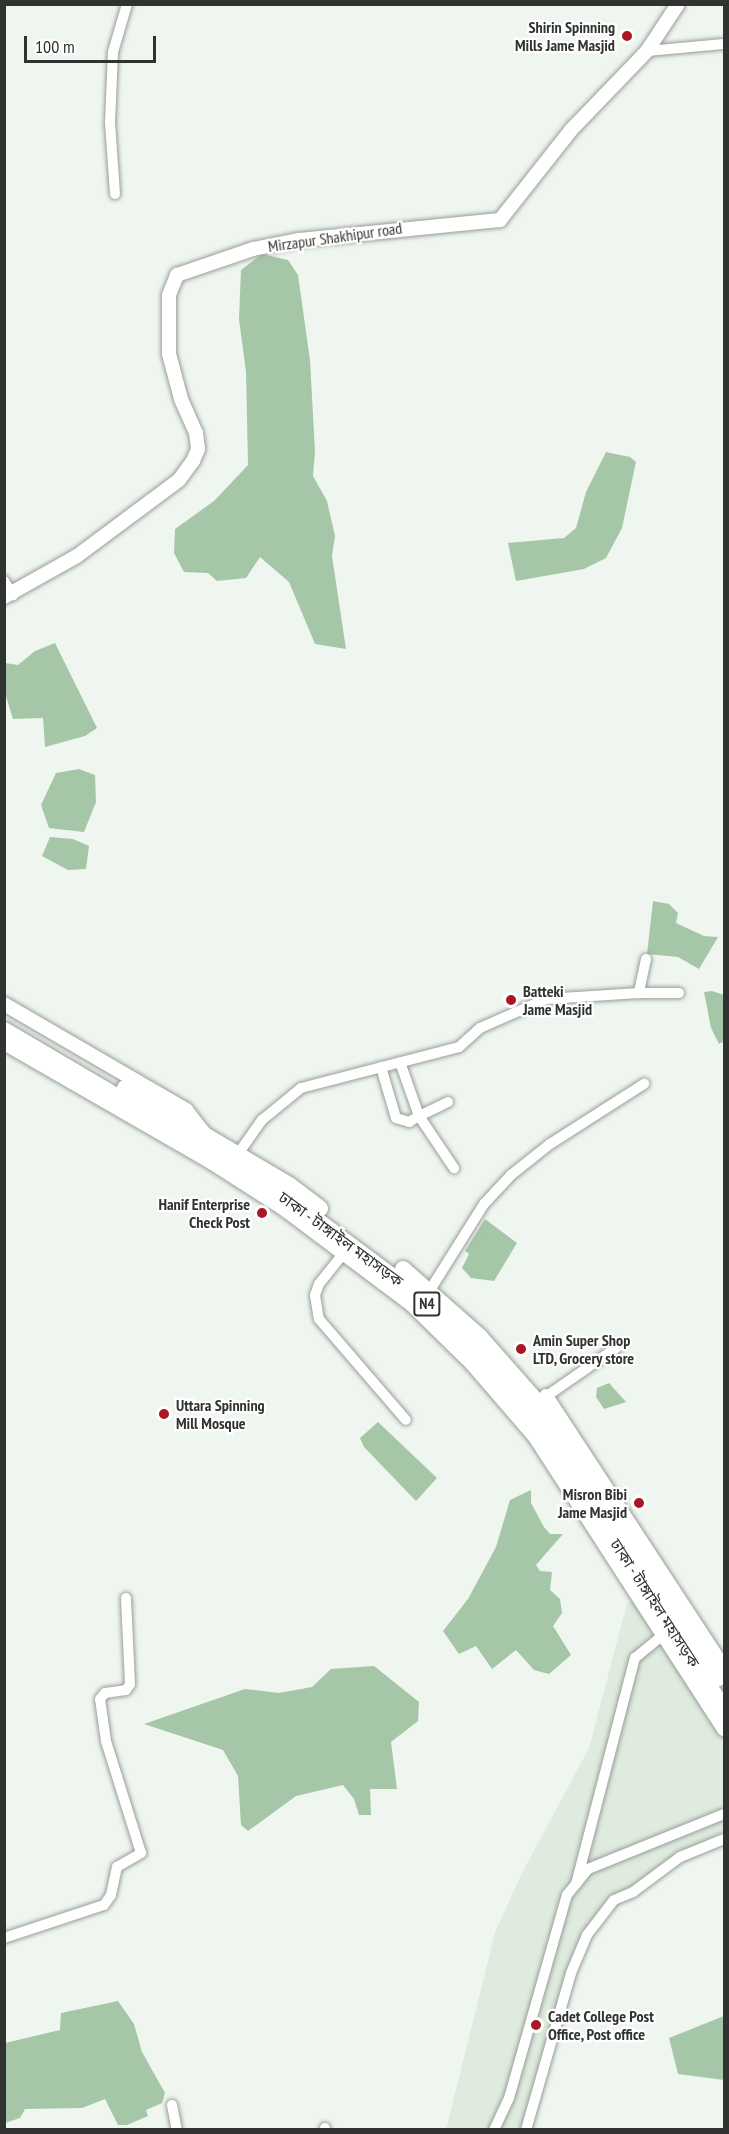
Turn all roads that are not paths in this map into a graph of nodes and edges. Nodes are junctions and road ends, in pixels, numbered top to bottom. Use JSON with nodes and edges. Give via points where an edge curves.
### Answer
{"nodes":[{"id":1,"x":127,"y":4,"type":"edge"},
{"id":2,"x":678,"y":4,"type":"edge"},
{"id":3,"x":724,"y":44,"type":"edge"},
{"id":4,"x":647,"y":51,"type":"junction"},
{"id":5,"x":115,"y":194,"type":"dead end"},
{"id":6,"x":4,"y":581,"type":"edge"},
{"id":7,"x":9,"y":596,"type":"edge"},
{"id":8,"x":646,"y":959,"type":"dead end"},
{"id":9,"x":639,"y":993,"type":"junction"},
{"id":10,"x":679,"y":993,"type":"dead end"},
{"id":11,"x":4,"y":1004,"type":"edge"},
{"id":12,"x":4,"y":1018,"type":"edge"},
{"id":13,"x":4,"y":1030,"type":"edge"},
{"id":14,"x":4,"y":1043,"type":"edge"},
{"id":15,"x":400,"y":1062,"type":"junction"},
{"id":16,"x":381,"y":1067,"type":"junction"},
{"id":17,"x":644,"y":1084,"type":"dead end"},
{"id":18,"x":448,"y":1102,"type":"dead end"},
{"id":19,"x":419,"y":1116,"type":"junction"},
{"id":20,"x":194,"y":1140,"type":"junction"},
{"id":21,"x":238,"y":1154,"type":"junction"},
{"id":22,"x":454,"y":1168,"type":"dead end"},
{"id":23,"x":348,"y":1248,"type":"junction"},
{"id":24,"x":430,"y":1290,"type":"junction"},
{"id":25,"x":620,"y":1345,"type":"dead end"},
{"id":26,"x":542,"y":1399,"type":"junction"},
{"id":27,"x":406,"y":1420,"type":"dead end"},
{"id":28,"x":126,"y":1598,"type":"dead end"},
{"id":29,"x":667,"y":1631,"type":"junction"},
{"id":30,"x":724,"y":1668,"type":"edge"},
{"id":31,"x":724,"y":1690,"type":"edge"},
{"id":32,"x":724,"y":1709,"type":"edge"},
{"id":33,"x":724,"y":1728,"type":"edge"},
{"id":34,"x":724,"y":1814,"type":"edge"},
{"id":35,"x":724,"y":1839,"type":"edge"},
{"id":36,"x":576,"y":1884,"type":"junction"},
{"id":37,"x":4,"y":1938,"type":"edge"},
{"id":38,"x":172,"y":2105,"type":"dead end"},
{"id":39,"x":177,"y":2130,"type":"edge"},
{"id":40,"x":494,"y":2130,"type":"edge"},
{"id":41,"x":526,"y":2130,"type":"edge"}],
"edges":[{"from":1,"to":5,"type":"street","via":[[113,52],[110,123]]},
{"from":2,"to":4,"type":"main road","name":"Mirzapur Shakhipur road"},
{"from":3,"to":4,"type":"street"},
{"from":4,"to":7,"type":"main road","name":"Mirzapur Shakhipur road","via":[[571,130],[500,220],[299,240],[253,249],[177,275],[170,295],[169,354],[181,399],[196,433],[198,448],[193,461],[179,480],[86,549]]},
{"from":6,"to":7,"type":"street"},
{"from":8,"to":9,"type":"street"},
{"from":9,"to":10,"type":"street"},
{"from":9,"to":15,"type":"street","via":[[546,999],[480,1028],[459,1047]]},
{"from":11,"to":20,"type":"main road","via":[[186,1110]]},
{"from":12,"to":20,"type":"highway","name":"ঢাকা - টাঙ্গাইল মহাসড়ক","number":"N4"},
{"from":13,"to":20,"type":"highway","name":"ঢাকা - টাঙ্গাইল মহাসড়ক","number":"N4"},
{"from":14,"to":20,"type":"main road"},
{"from":15,"to":16,"type":"street"},
{"from":15,"to":19,"type":"street"},
{"from":16,"to":19,"type":"street","via":[[396,1118],[409,1122]]},
{"from":16,"to":21,"type":"street","via":[[301,1088],[262,1120]]},
{"from":17,"to":24,"type":"street","via":[[550,1144],[511,1175],[484,1204]]},
{"from":18,"to":19,"type":"street"},
{"from":19,"to":22,"type":"street"},
{"from":20,"to":21,"type":"highway","name":"ঢাকা - টাঙ্গাইল মহাসড়ক","number":"N4"},
{"from":20,"to":23,"type":"highway","name":"ঢাকা - টাঙ্গাইল মহাসড়ক","number":"N4","via":[[282,1194]]},
{"from":21,"to":24,"type":"highway","name":"ঢাকা - টাঙ্গাইল মহাসড়ক","number":"N4","via":[[289,1185]]},
{"from":23,"to":27,"type":"street","via":[[326,1273],[315,1295],[319,1319]]},
{"from":23,"to":29,"type":"highway","name":"ঢাকা - টাঙ্গাইল মহাসড়ক","number":"N4","via":[[425,1301],[497,1374],[555,1448]]},
{"from":24,"to":26,"type":"highway","name":"ঢাকা - টাঙ্গাইল মহাসড়ক","number":"N4"},
{"from":25,"to":26,"type":"street"},
{"from":26,"to":30,"type":"main road"},
{"from":26,"to":31,"type":"highway","name":"ঢাকা - টাঙ্গাইল মহাসড়ক","number":"N4"},
{"from":28,"to":37,"type":"street","via":[[130,1684],[126,1690],[105,1693],[100,1700],[106,1741],[141,1853],[117,1867],[109,1902]]},
{"from":29,"to":32,"type":"highway","name":"ঢাকা - টাঙ্গাইল মহাসড়ক","number":"N4"},
{"from":29,"to":33,"type":"main road"},
{"from":29,"to":36,"type":"street","via":[[635,1658]]},
{"from":34,"to":36,"type":"street","via":[[618,1854],[588,1869]]},
{"from":35,"to":41,"type":"street","via":[[680,1857],[633,1892],[614,1900],[587,1935],[571,1973]]},
{"from":36,"to":40,"type":"street","via":[[567,1895],[509,2098]]},
{"from":38,"to":39,"type":"street"}]}
